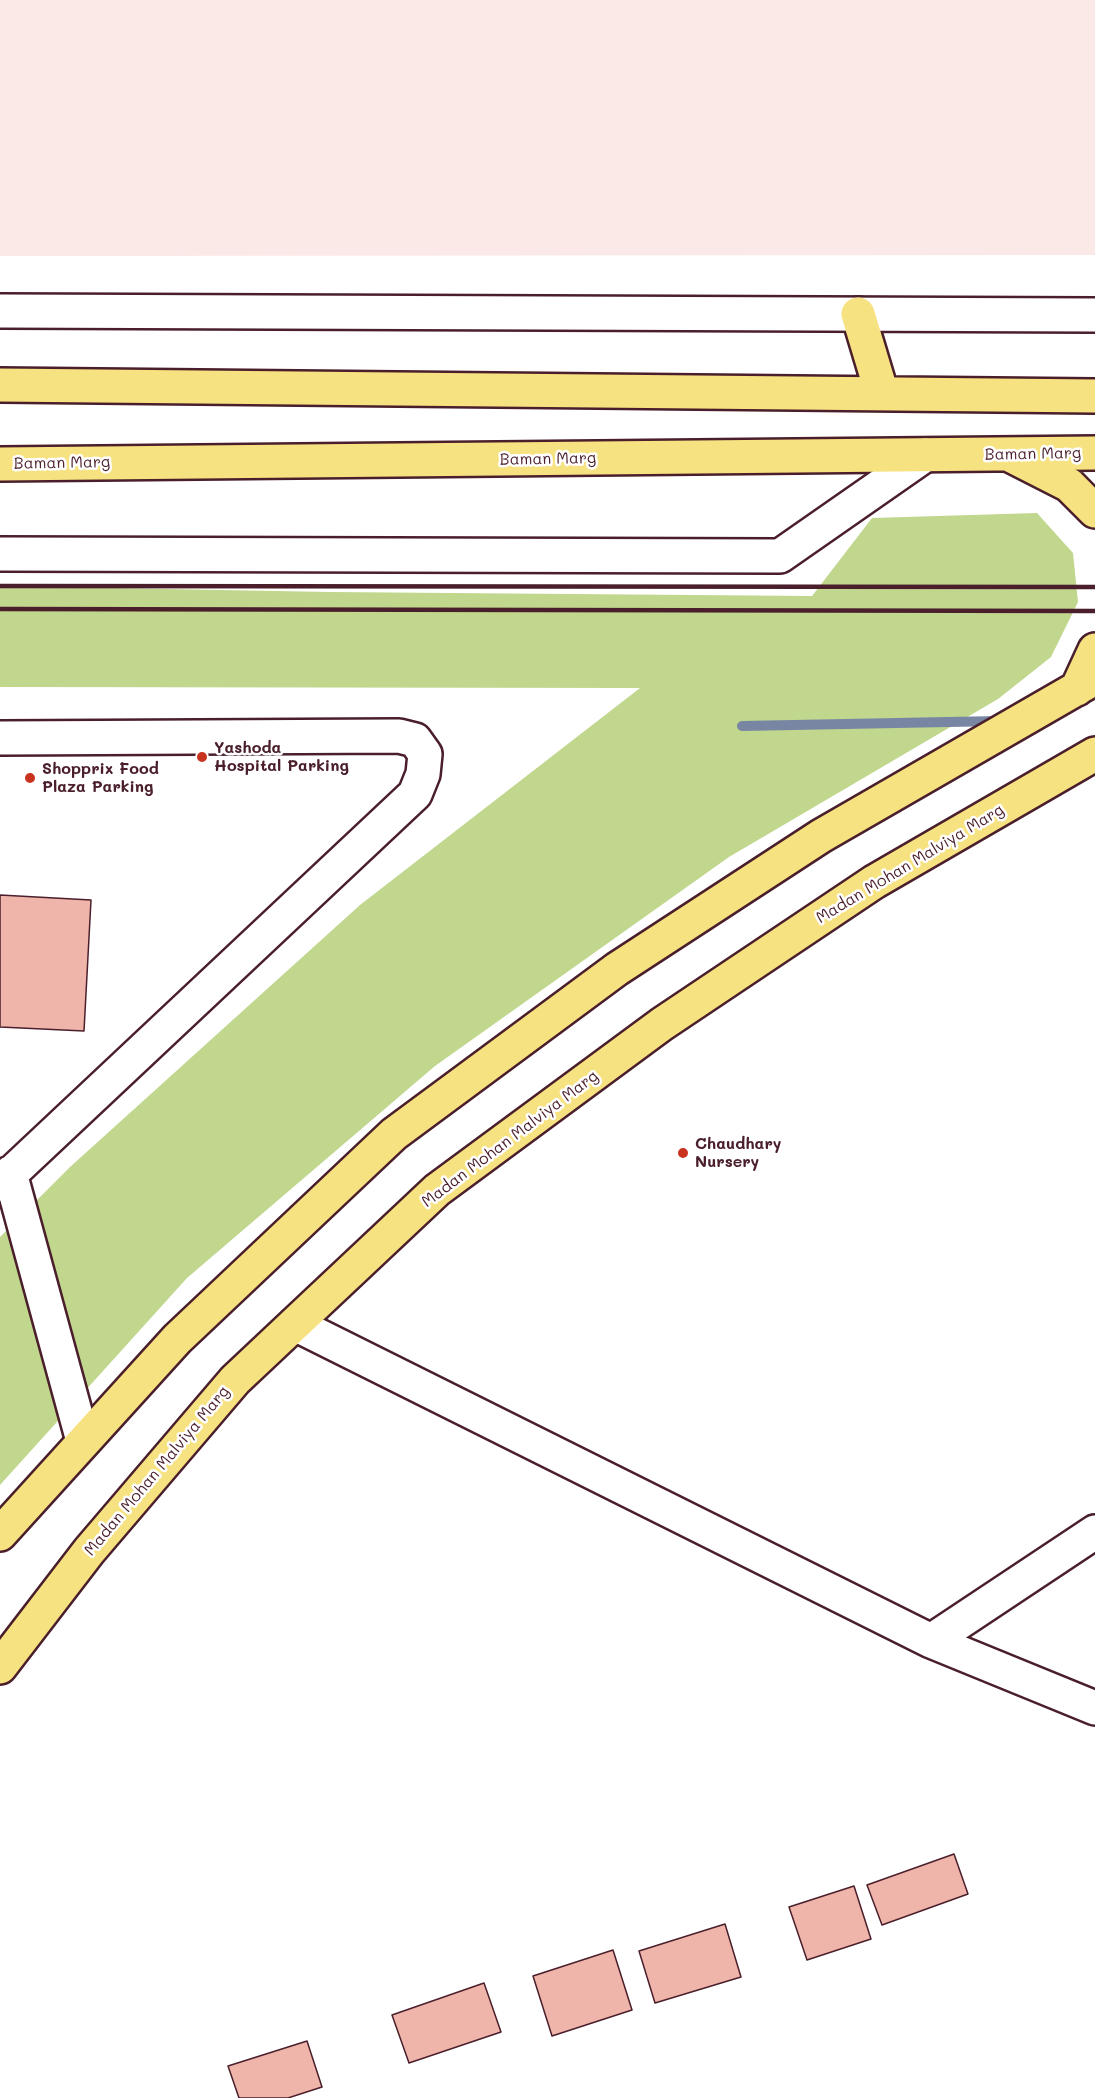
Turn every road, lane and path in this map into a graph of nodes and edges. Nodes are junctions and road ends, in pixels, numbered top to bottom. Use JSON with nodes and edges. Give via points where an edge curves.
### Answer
{"nodes":[{"id":1,"x":0,"y":311,"type":"edge"},
{"id":2,"x":858,"y":314,"type":"junction"},
{"id":3,"x":1095,"y":315,"type":"edge"},
{"id":4,"x":0,"y":385,"type":"edge"},
{"id":5,"x":882,"y":394,"type":"junction"},
{"id":6,"x":1095,"y":396,"type":"edge"},
{"id":7,"x":1095,"y":453,"type":"edge"},
{"id":8,"x":1009,"y":454,"type":"junction"},
{"id":9,"x":925,"y":455,"type":"junction"},
{"id":10,"x":0,"y":464,"type":"edge"},
{"id":11,"x":1095,"y":510,"type":"edge"},
{"id":12,"x":0,"y":554,"type":"edge"},
{"id":13,"x":1095,"y":650,"type":"edge"},
{"id":14,"x":1086,"y":684,"type":"edge"},
{"id":15,"x":0,"y":738,"type":"edge"},
{"id":16,"x":1095,"y":754,"type":"edge"},
{"id":17,"x":5,"y":1179,"type":"edge"},
{"id":18,"x":295,"y":1324,"type":"junction"},
{"id":19,"x":83,"y":1442,"type":"junction"},
{"id":20,"x":1095,"y":1532,"type":"edge"},
{"id":21,"x":0,"y":1534,"type":"edge"},
{"id":22,"x":931,"y":1641,"type":"junction"},
{"id":23,"x":0,"y":1667,"type":"edge"},
{"id":24,"x":1095,"y":1708,"type":"edge"}],
"edges":[{"from":1,"to":2,"type":"street"},
{"from":2,"to":3,"type":"street"},
{"from":2,"to":5,"type":"main road"},
{"from":4,"to":5,"type":"main road"},
{"from":5,"to":6,"type":"main road"},
{"from":7,"to":8,"type":"main road","name":"Baman Marg"},
{"from":8,"to":9,"type":"main road","name":"Baman Marg"},
{"from":8,"to":11,"type":"main road","via":[[1069,485]]},
{"from":9,"to":10,"type":"main road","name":"Baman Marg"},
{"from":9,"to":12,"type":"street","via":[[780,556]]},
{"from":13,"to":14,"type":"main road"},
{"from":14,"to":19,"type":"main road","via":[[801,849],[617,969],[394,1134],[177,1339]]},
{"from":15,"to":17,"type":"street","via":[[399,736],[415,740],[425,754],[415,794]]},
{"from":16,"to":18,"type":"main road","name":"Madan Mohan Malviya Marg","via":[[874,882],[662,1024],[437,1190]]},
{"from":17,"to":19,"type":"street"},
{"from":18,"to":22,"type":"street"},
{"from":18,"to":23,"type":"main road","name":"Madan Mohan Malviya Marg","via":[[235,1380],[89,1551]]},
{"from":19,"to":21,"type":"main road"},
{"from":20,"to":22,"type":"street"},
{"from":22,"to":24,"type":"street"}]}
